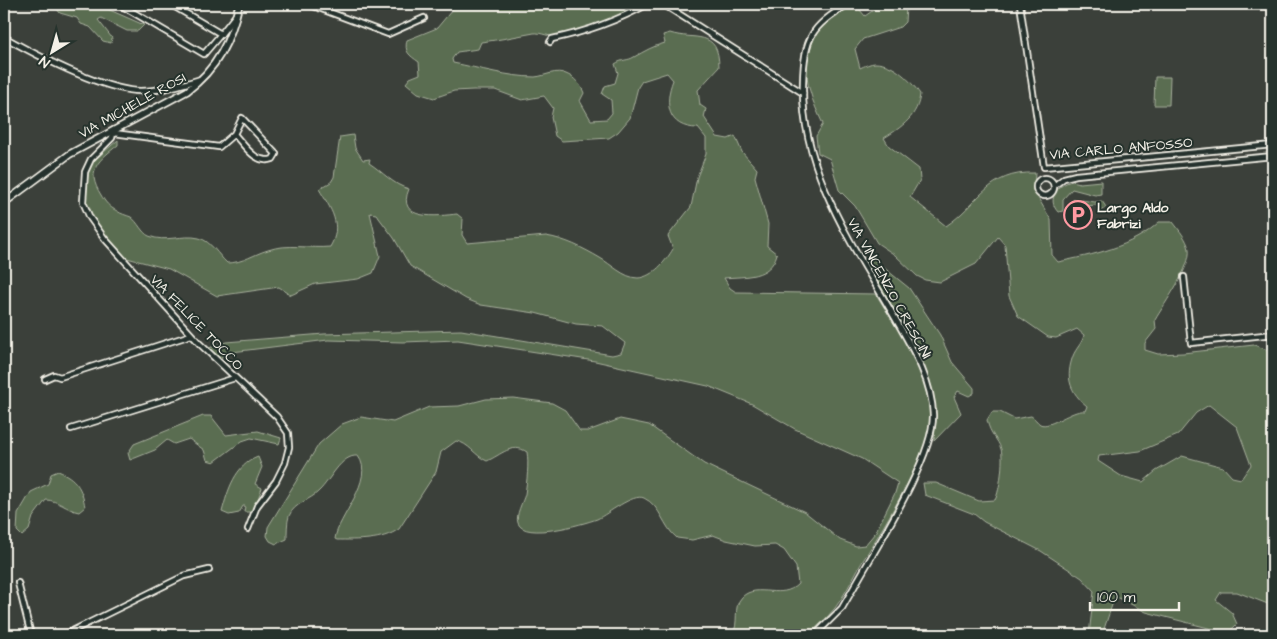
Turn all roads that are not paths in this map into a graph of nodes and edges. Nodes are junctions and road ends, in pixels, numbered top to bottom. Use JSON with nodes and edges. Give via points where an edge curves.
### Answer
{"nodes":[{"id":1,"x":119,"y":4,"type":"edge"},
{"id":2,"x":170,"y":4,"type":"edge"},
{"id":3,"x":239,"y":4,"type":"edge"},
{"id":4,"x":308,"y":4,"type":"edge"},
{"id":5,"x":648,"y":4,"type":"edge"},
{"id":6,"x":662,"y":4,"type":"edge"},
{"id":7,"x":849,"y":4,"type":"edge"},
{"id":8,"x":1020,"y":4,"type":"edge"},
{"id":9,"x":237,"y":14,"type":"junction"},
{"id":10,"x":424,"y":18,"type":"dead end"},
{"id":11,"x":221,"y":34,"type":"junction"},
{"id":12,"x":4,"y":37,"type":"edge"},
{"id":13,"x":550,"y":42,"type":"dead end"},
{"id":14,"x":204,"y":78,"type":"junction"},
{"id":15,"x":803,"y":93,"type":"junction"},
{"id":16,"x":114,"y":132,"type":"junction"},
{"id":17,"x":234,"y":134,"type":"junction"},
{"id":18,"x":1273,"y":145,"type":"edge"},
{"id":19,"x":1220,"y":150,"type":"junction"},
{"id":20,"x":1273,"y":156,"type":"edge"},
{"id":21,"x":1221,"y":160,"type":"junction"},
{"id":22,"x":1044,"y":167,"type":"junction"},
{"id":23,"x":1045,"y":178,"type":"junction"},
{"id":24,"x":1054,"y":186,"type":"junction"},
{"id":25,"x":4,"y":202,"type":"edge"},
{"id":26,"x":1184,"y":277,"type":"dead end"},
{"id":27,"x":191,"y":334,"type":"junction"},
{"id":28,"x":1273,"y":334,"type":"edge"},
{"id":29,"x":235,"y":378,"type":"junction"},
{"id":30,"x":45,"y":379,"type":"dead end"},
{"id":31,"x":72,"y":429,"type":"dead end"},
{"id":32,"x":248,"y":528,"type":"dead end"},
{"id":33,"x":209,"y":570,"type":"dead end"},
{"id":34,"x":18,"y":583,"type":"dead end"},
{"id":35,"x":31,"y":635,"type":"edge"},
{"id":36,"x":64,"y":635,"type":"edge"},
{"id":37,"x":815,"y":635,"type":"edge"}],
"edges":[{"from":1,"to":11,"type":"street","via":[[204,54]]},
{"from":2,"to":11,"type":"street"},
{"from":3,"to":9,"type":"street","name":"VIA MICHELE ROSI"},
{"from":4,"to":10,"type":"street","via":[[388,34]]},
{"from":5,"to":13,"type":"street","via":[[596,28]]},
{"from":6,"to":15,"type":"street"},
{"from":7,"to":15,"type":"street","name":"VIA VINCENZO CRESCINI","via":[[823,20],[811,36],[804,63]]},
{"from":8,"to":22,"type":"street","name":"VIA CARLO ANFOSSO"},
{"from":9,"to":11,"type":"street"},
{"from":9,"to":14,"type":"street","name":"VIA MICHELE ROSI","via":[[224,50]]},
{"from":12,"to":14,"type":"street","via":[[90,78],[125,89],[163,89]]},
{"from":14,"to":16,"type":"street","name":"VIA MICHELE ROSI"},
{"from":15,"to":37,"type":"street","name":"VIA VINCENZO CRESCINI","via":[[810,149],[820,177],[840,222],[918,361],[928,385],[933,417],[930,439],[920,465],[863,572],[842,608]]},
{"from":16,"to":17,"type":"street","via":[[219,148]]},
{"from":16,"to":25,"type":"street","name":"VIA MICHELE ROSI","via":[[70,154]]},
{"from":16,"to":27,"type":"street","name":"VIA FELICE TOCCO","via":[[86,166],[83,198],[86,210],[104,239]]},
{"from":17,"to":17,"type":"street","via":[[242,118],[276,154],[274,159],[258,160]]},
{"from":18,"to":19,"type":"street","name":"VIA CARLO ANFOSSO"},
{"from":19,"to":21,"type":"street"},
{"from":19,"to":22,"type":"street","name":"VIA CARLO ANFOSSO"},
{"from":20,"to":21,"type":"street"},
{"from":21,"to":24,"type":"street","via":[[1076,175],[1064,178]]},
{"from":22,"to":23,"type":"street"},
{"from":23,"to":24,"type":"street"},
{"from":23,"to":24,"type":"street","via":[[1036,185],[1039,194],[1050,195]]},
{"from":26,"to":28,"type":"street","via":[[1191,343]]},
{"from":27,"to":29,"type":"street","name":"VIA FELICE TOCCO"},
{"from":27,"to":30,"type":"street","via":[[60,378]]},
{"from":29,"to":31,"type":"street"},
{"from":29,"to":32,"type":"street","name":"VIA FELICE TOCCO","via":[[281,421],[289,439],[288,456],[257,506]]},
{"from":33,"to":36,"type":"street","via":[[184,576]]},
{"from":34,"to":35,"type":"street"}]}
